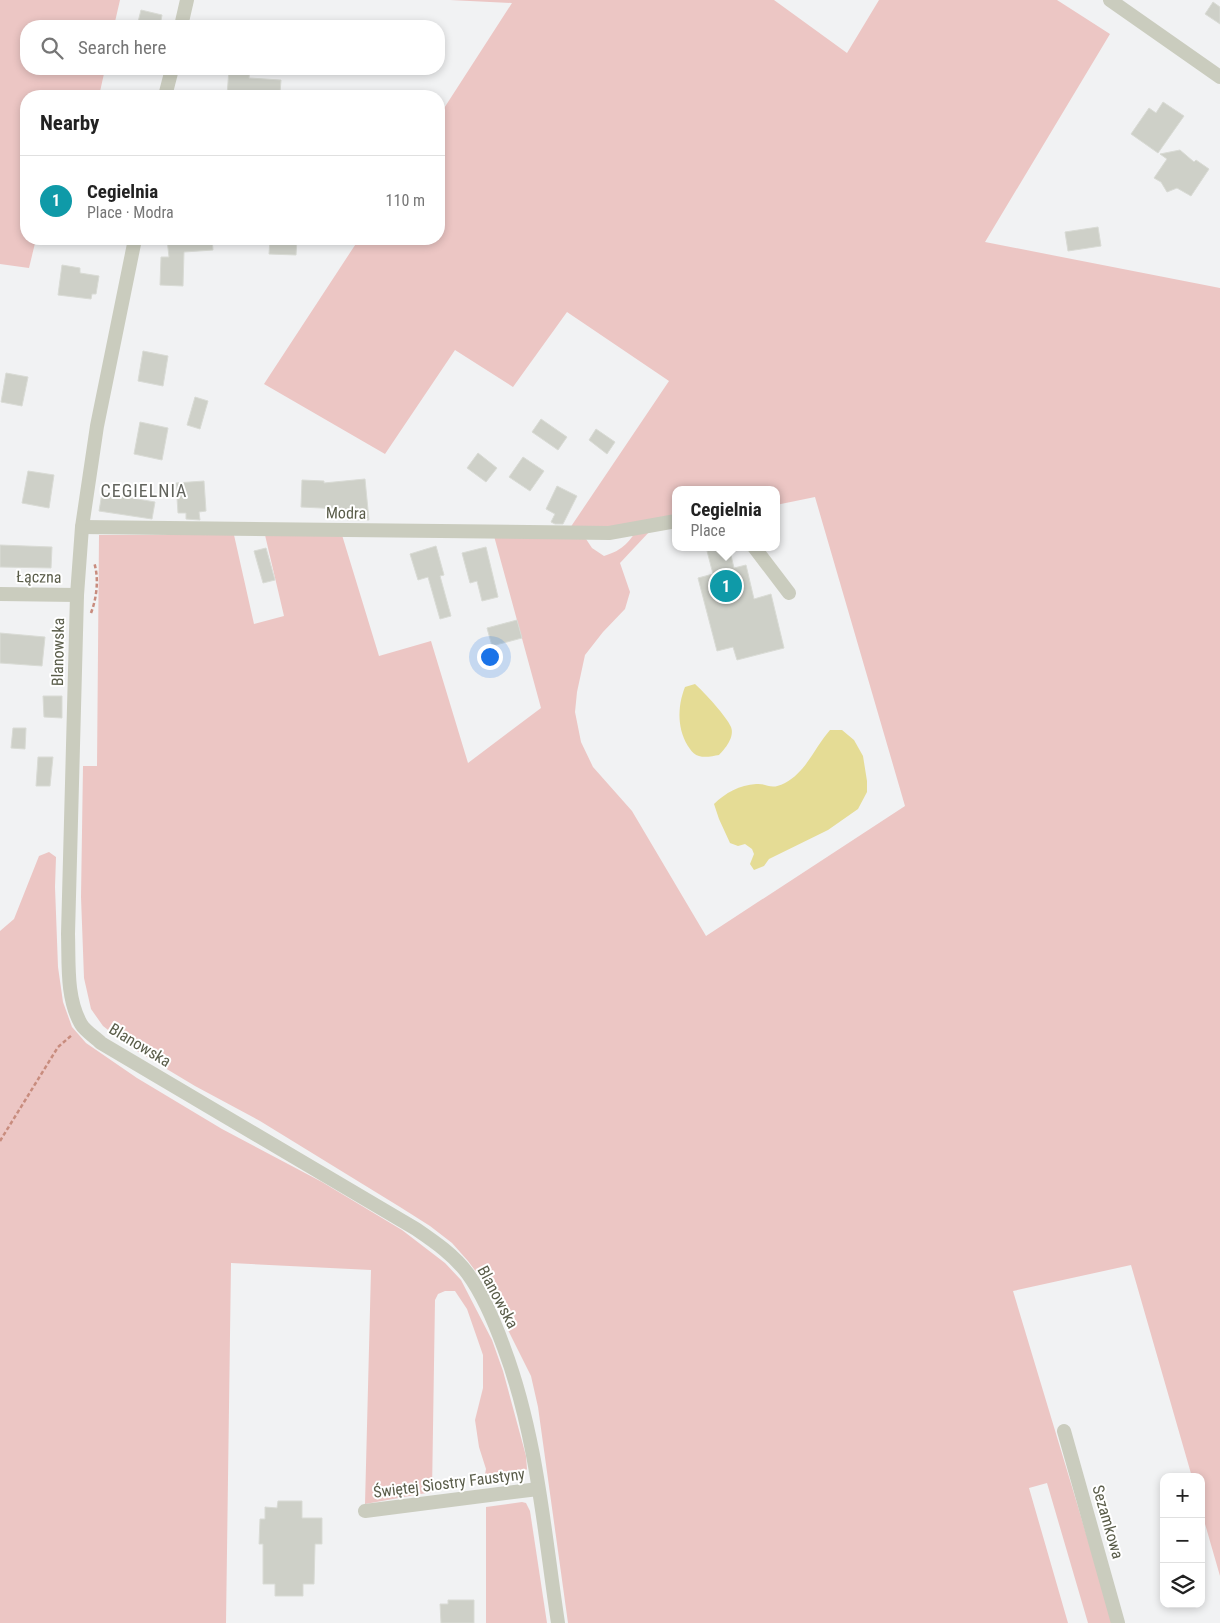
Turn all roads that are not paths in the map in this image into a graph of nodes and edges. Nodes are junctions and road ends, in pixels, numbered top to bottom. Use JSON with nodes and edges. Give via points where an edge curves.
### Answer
{"nodes":[{"id":1,"x":187,"y":0,"type":"edge"},
{"id":2,"x":1110,"y":0,"type":"edge"},
{"id":3,"x":183,"y":20,"type":"edge"},
{"id":4,"x":171,"y":75,"type":"edge"},
{"id":5,"x":1220,"y":77,"type":"edge"},
{"id":6,"x":167,"y":90,"type":"edge"},
{"id":7,"x":135,"y":245,"type":"edge"},
{"id":8,"x":672,"y":522,"type":"edge"},
{"id":9,"x":82,"y":527,"type":"junction"},
{"id":10,"x":757,"y":551,"type":"edge"},
{"id":11,"x":789,"y":593,"type":"dead end"},
{"id":12,"x":0,"y":594,"type":"edge"},
{"id":13,"x":77,"y":594,"type":"junction"},
{"id":14,"x":1064,"y":1431,"type":"dead end"},
{"id":15,"x":538,"y":1489,"type":"junction"},
{"id":16,"x":365,"y":1511,"type":"dead end"},
{"id":17,"x":558,"y":1623,"type":"edge"},
{"id":18,"x":1118,"y":1623,"type":"edge"}],
"edges":[{"from":1,"to":3,"type":"street"},
{"from":2,"to":5,"type":"street"},
{"from":4,"to":6,"type":"street"},
{"from":7,"to":9,"type":"street","name":"Blanowska","via":[[97,426]]},
{"from":8,"to":9,"type":"street","name":"Modra","via":[[609,533]]},
{"from":9,"to":13,"type":"street","name":"Blanowska"},
{"from":10,"to":11,"type":"street"},
{"from":12,"to":13,"type":"street","name":"Łączna"},
{"from":13,"to":15,"type":"street","name":"Blanowska","via":[[68,934],[74,1009],[82,1026],[118,1055],[416,1229],[452,1256],[483,1299],[499,1334],[515,1378],[530,1437]]},
{"from":14,"to":18,"type":"street","name":"Sezamkowa"},
{"from":15,"to":16,"type":"street","name":"Świętej Siostry Faustyny"},
{"from":15,"to":17,"type":"street","name":"Blanowska"}]}
